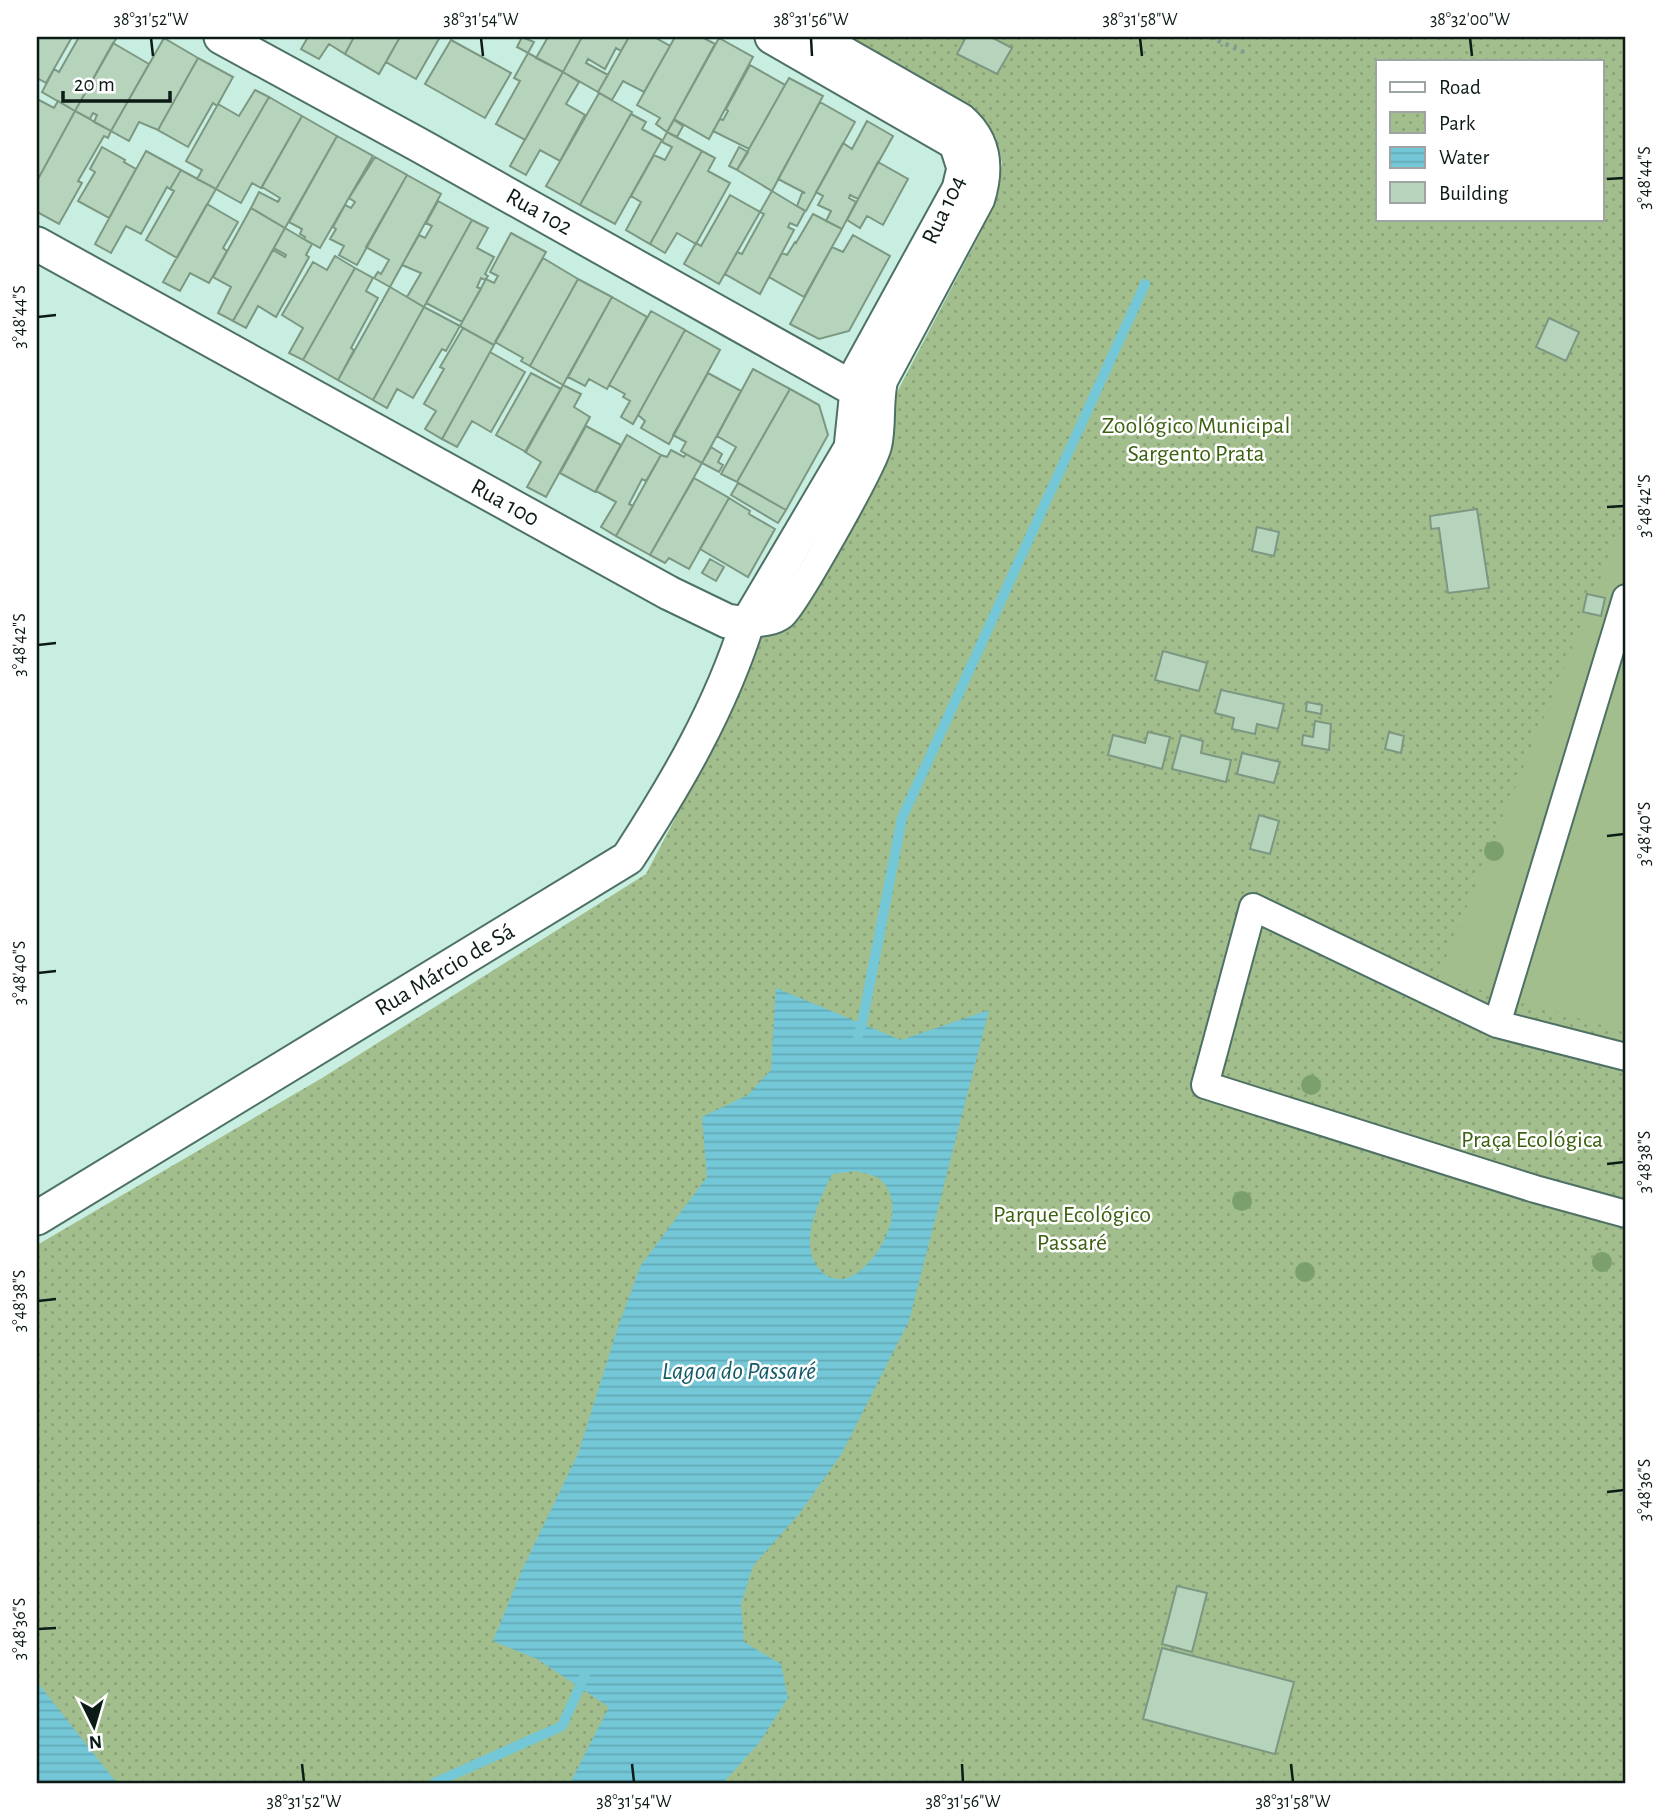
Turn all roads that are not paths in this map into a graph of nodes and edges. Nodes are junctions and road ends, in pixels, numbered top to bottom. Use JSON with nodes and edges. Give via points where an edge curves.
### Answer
{"nodes":[{"id":1,"x":221,"y":37,"type":"edge"},
{"id":2,"x":772,"y":37,"type":"edge"},
{"id":3,"x":822,"y":37,"type":"edge"},
{"id":4,"x":37,"y":244,"type":"edge"},
{"id":5,"x":856,"y":390,"type":"junction"},
{"id":6,"x":1626,"y":598,"type":"edge"},
{"id":7,"x":747,"y":624,"type":"junction"},
{"id":8,"x":1497,"y":1024,"type":"junction"},
{"id":9,"x":1626,"y":1057,"type":"edge"},
{"id":10,"x":1626,"y":1214,"type":"edge"},
{"id":11,"x":37,"y":1218,"type":"edge"}],
"edges":[{"from":1,"to":5,"type":"street","name":"Rua 102"},
{"from":2,"to":5,"type":"street","name":"Rua 104","via":[[939,131],[956,143],[964,168],[959,189],[859,371]]},
{"from":3,"to":7,"type":"street","via":[[972,125],[986,156],[985,185],[884,382],[879,444],[871,466],[783,615]]},
{"from":4,"to":7,"type":"street","name":"Rua 100","via":[[669,593],[727,621]]},
{"from":5,"to":7,"type":"street","via":[[851,447]]},
{"from":6,"to":8,"type":"street"},
{"from":7,"to":11,"type":"street","name":"Rua Márcio de Sá","via":[[708,722],[670,794],[628,858]]},
{"from":8,"to":9,"type":"street"},
{"from":8,"to":10,"type":"street","via":[[1253,907],[1205,1085]]}]}
